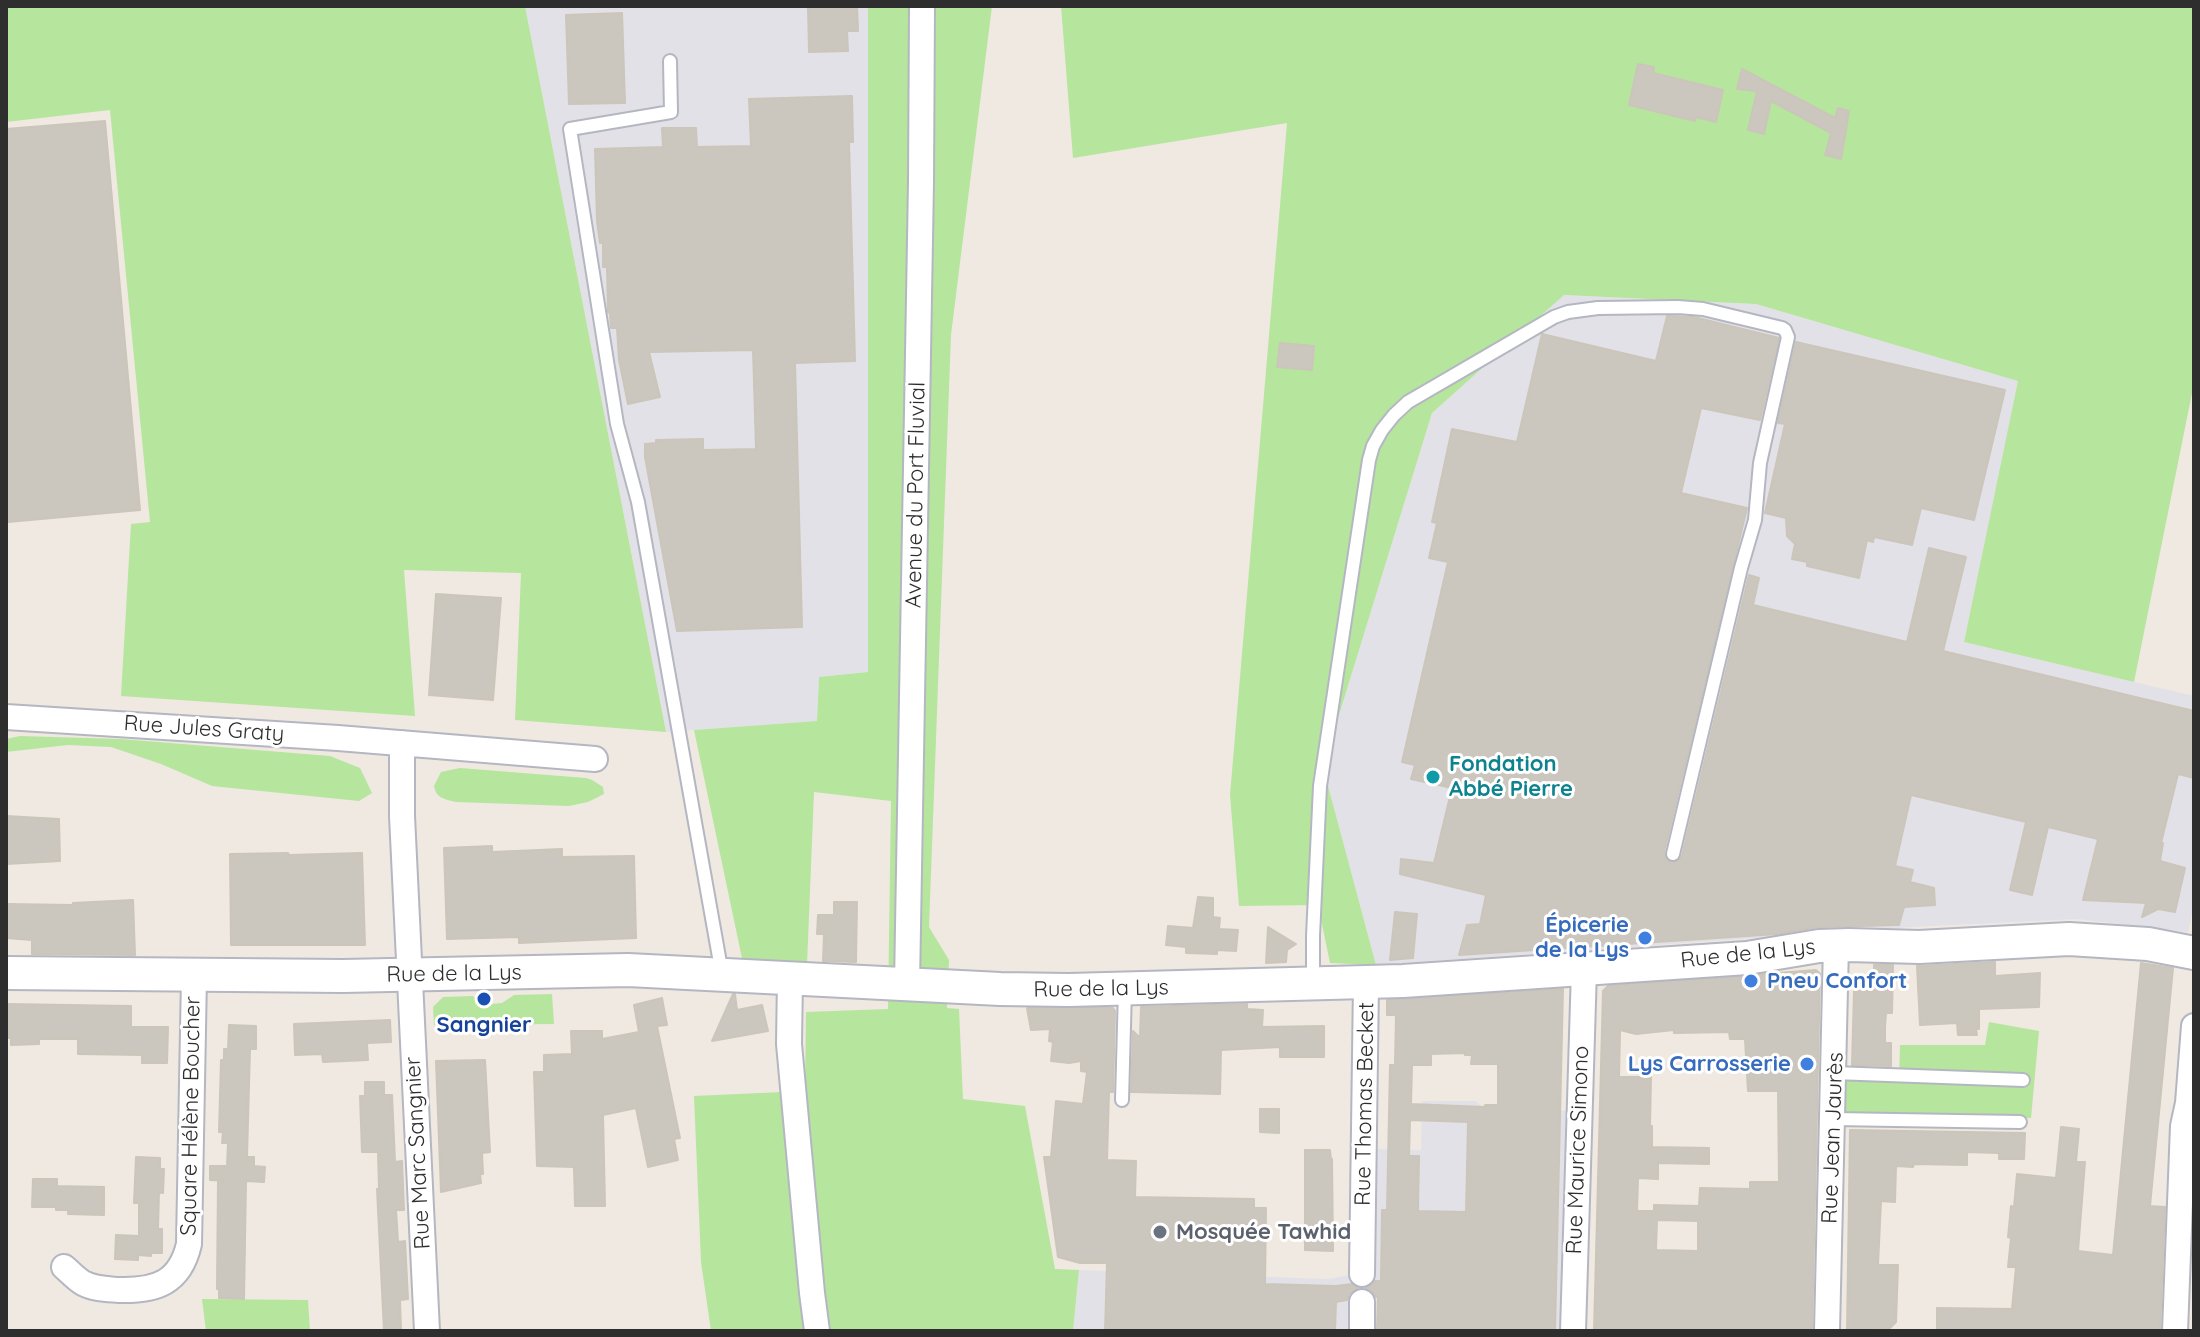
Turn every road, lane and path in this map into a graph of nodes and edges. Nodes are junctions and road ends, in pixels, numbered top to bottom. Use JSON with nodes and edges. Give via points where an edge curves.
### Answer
{"nodes":[{"id":1,"x":922,"y":6,"type":"edge"},
{"id":2,"x":670,"y":61,"type":"dead end"},
{"id":3,"x":6,"y":717,"type":"edge"},
{"id":4,"x":402,"y":743,"type":"junction"},
{"id":5,"x":595,"y":759,"type":"dead end"},
{"id":6,"x":1673,"y":854,"type":"dead end"},
{"id":7,"x":1836,"y":945,"type":"junction"},
{"id":8,"x":2194,"y":953,"type":"edge"},
{"id":9,"x":1584,"y":969,"type":"junction"},
{"id":10,"x":6,"y":973,"type":"edge"},
{"id":11,"x":722,"y":975,"type":"junction"},
{"id":12,"x":194,"y":976,"type":"junction"},
{"id":13,"x":410,"y":976,"type":"junction"},
{"id":14,"x":790,"y":978,"type":"junction"},
{"id":15,"x":1366,"y":983,"type":"junction"},
{"id":16,"x":907,"y":984,"type":"junction"},
{"id":17,"x":1314,"y":985,"type":"junction"},
{"id":18,"x":1125,"y":989,"type":"junction"},
{"id":19,"x":2194,"y":1026,"type":"edge"},
{"id":20,"x":1834,"y":1073,"type":"junction"},
{"id":21,"x":2023,"y":1080,"type":"dead end"},
{"id":22,"x":1122,"y":1100,"type":"dead end"},
{"id":23,"x":1833,"y":1119,"type":"junction"},
{"id":24,"x":2020,"y":1122,"type":"dead end"},
{"id":25,"x":64,"y":1267,"type":"dead end"},
{"id":26,"x":1362,"y":1274,"type":"dead end"},
{"id":27,"x":1362,"y":1302,"type":"dead end"},
{"id":28,"x":427,"y":1331,"type":"edge"},
{"id":29,"x":817,"y":1331,"type":"edge"},
{"id":30,"x":1362,"y":1331,"type":"edge"},
{"id":31,"x":1573,"y":1331,"type":"edge"},
{"id":32,"x":1827,"y":1331,"type":"edge"},
{"id":33,"x":2175,"y":1331,"type":"edge"}],
"edges":[{"from":1,"to":16,"type":"street","name":"Avenue du Port Fluvial"},
{"from":2,"to":11,"type":"lane","via":[[671,112],[570,129],[617,424],[638,502]]},
{"from":3,"to":4,"type":"street","name":"Rue Jules Graty"},
{"from":4,"to":5,"type":"street","name":"Rue Jules Graty"},
{"from":4,"to":13,"type":"street"},
{"from":6,"to":17,"type":"lane","via":[[1752,534],[1760,463],[1788,337],[1782,328],[1695,308],[1577,310],[1554,317],[1415,397],[1394,415],[1373,446],[1321,776]]},
{"from":7,"to":8,"type":"main road","name":"Rue de la Lys","via":[[2069,939]]},
{"from":7,"to":9,"type":"main road","name":"Rue de la Lys","via":[[1747,958]]},
{"from":7,"to":20,"type":"street","name":"Rue Jean Jaurès"},
{"from":9,"to":15,"type":"main road","name":"Rue de la Lys"},
{"from":9,"to":31,"type":"street","name":"Rue Maurice Simono"},
{"from":10,"to":12,"type":"main road","name":"Rue de la Lys"},
{"from":11,"to":13,"type":"main road","name":"Rue de la Lys","via":[[628,970]]},
{"from":11,"to":14,"type":"main road","name":"Rue de la Lys"},
{"from":12,"to":13,"type":"main road","name":"Rue de la Lys"},
{"from":12,"to":25,"type":"street","name":"Square Hélène Boucher","via":[[189,1244],[183,1263],[170,1279],[140,1290],[99,1289]]},
{"from":13,"to":28,"type":"street","name":"Rue Marc Sangnier"},
{"from":14,"to":16,"type":"main road","name":"Rue de la Lys"},
{"from":14,"to":29,"type":"street","via":[[789,1044]]},
{"from":15,"to":17,"type":"main road","name":"Rue de la Lys"},
{"from":15,"to":26,"type":"street","name":"Rue Thomas Becket"},
{"from":16,"to":18,"type":"main road","name":"Rue de la Lys"},
{"from":17,"to":18,"type":"main road","name":"Rue de la Lys"},
{"from":18,"to":22,"type":"lane"},
{"from":19,"to":33,"type":"street","via":[[2183,1126]]},
{"from":20,"to":21,"type":"lane"},
{"from":20,"to":23,"type":"street","name":"Rue Jean Jaurès"},
{"from":23,"to":24,"type":"lane"},
{"from":23,"to":32,"type":"street","name":"Rue Jean Jaurès"},
{"from":27,"to":30,"type":"street"}]}
